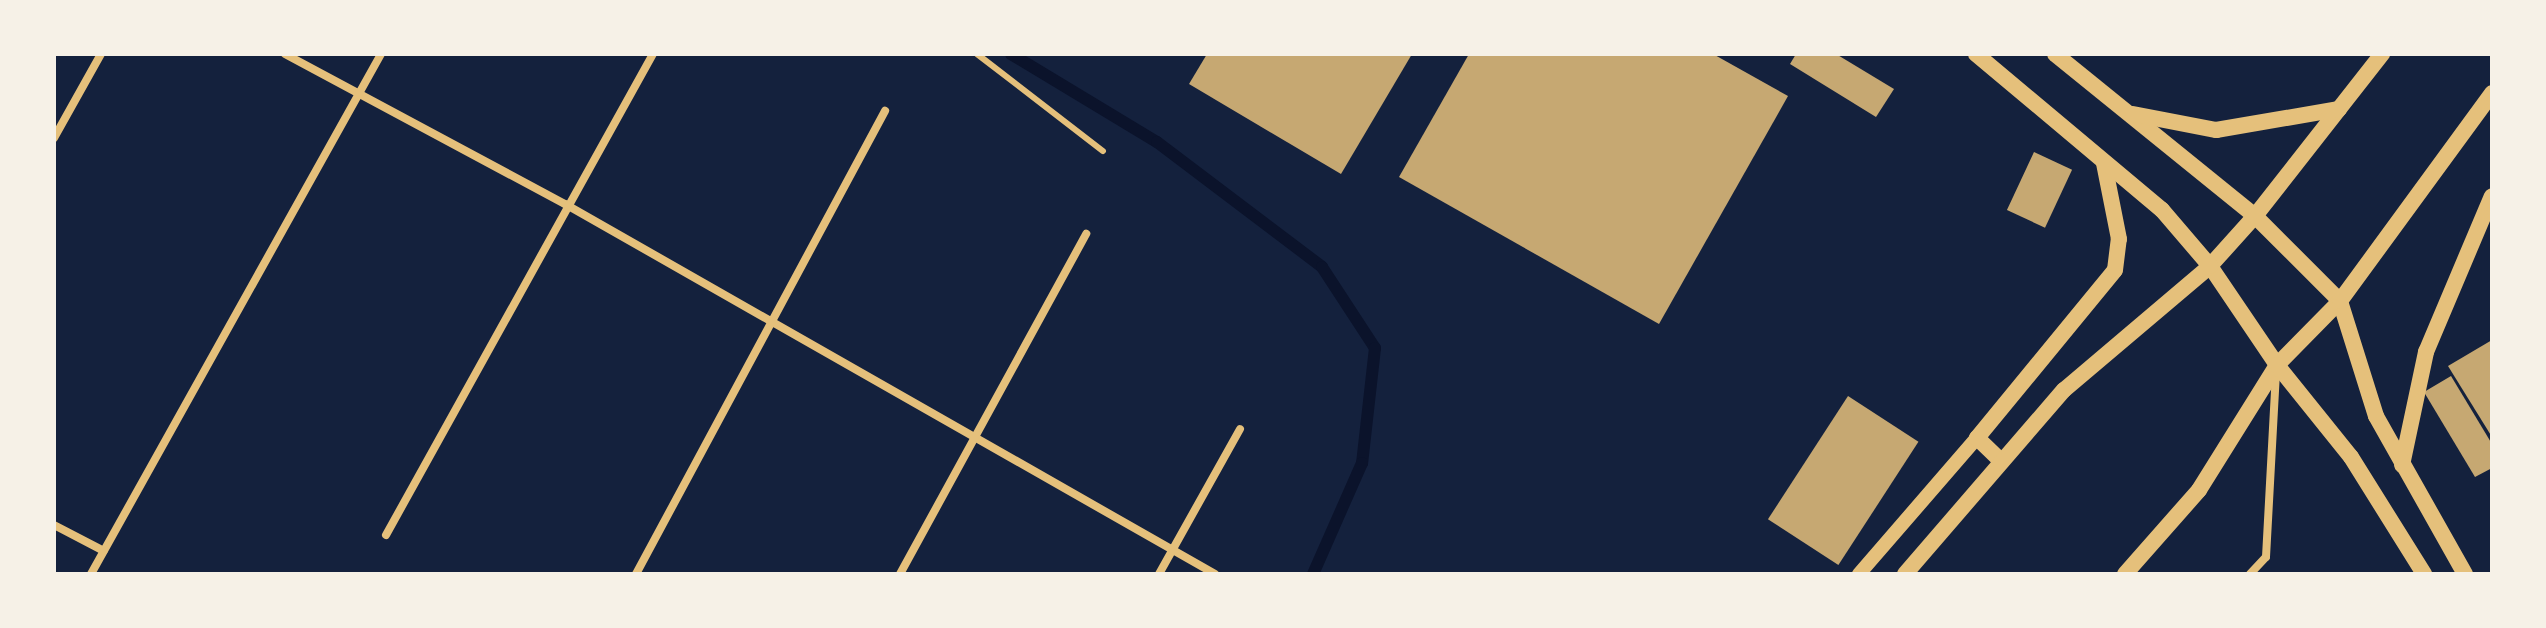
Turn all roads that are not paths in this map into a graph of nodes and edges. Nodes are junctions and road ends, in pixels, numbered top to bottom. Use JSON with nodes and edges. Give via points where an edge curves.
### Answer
{"nodes":[{"id":1,"x":101,"y":54,"type":"edge"},
{"id":2,"x":285,"y":54,"type":"edge"},
{"id":3,"x":381,"y":54,"type":"edge"},
{"id":4,"x":653,"y":54,"type":"edge"},
{"id":5,"x":977,"y":54,"type":"edge"},
{"id":6,"x":1976,"y":54,"type":"edge"},
{"id":7,"x":2055,"y":54,"type":"edge"},
{"id":8,"x":2382,"y":54,"type":"edge"},
{"id":9,"x":359,"y":93,"type":"junction"},
{"id":10,"x":2492,"y":93,"type":"edge"},
{"id":11,"x":2339,"y":109,"type":"junction"},
{"id":12,"x":885,"y":111,"type":"dead end"},
{"id":13,"x":2128,"y":113,"type":"junction"},
{"id":14,"x":54,"y":138,"type":"edge"},
{"id":15,"x":1103,"y":151,"type":"dead end"},
{"id":16,"x":2104,"y":161,"type":"junction"},
{"id":17,"x":2492,"y":196,"type":"edge"},
{"id":18,"x":565,"y":204,"type":"junction"},
{"id":19,"x":2255,"y":216,"type":"junction"},
{"id":20,"x":1086,"y":234,"type":"dead end"},
{"id":21,"x":2210,"y":266,"type":"junction"},
{"id":22,"x":2340,"y":301,"type":"junction"},
{"id":23,"x":771,"y":325,"type":"junction"},
{"id":24,"x":2277,"y":365,"type":"junction"},
{"id":25,"x":1240,"y":429,"type":"dead end"},
{"id":26,"x":1977,"y":438,"type":"junction"},
{"id":27,"x":974,"y":439,"type":"junction"},
{"id":28,"x":2000,"y":460,"type":"junction"},
{"id":29,"x":2402,"y":465,"type":"junction"},
{"id":30,"x":54,"y":525,"type":"edge"},
{"id":31,"x":386,"y":535,"type":"dead end"},
{"id":32,"x":104,"y":551,"type":"junction"},
{"id":33,"x":1171,"y":551,"type":"junction"},
{"id":34,"x":91,"y":574,"type":"edge"},
{"id":35,"x":636,"y":574,"type":"edge"},
{"id":36,"x":900,"y":574,"type":"edge"},
{"id":37,"x":1159,"y":574,"type":"edge"},
{"id":38,"x":1215,"y":574,"type":"edge"},
{"id":39,"x":1859,"y":574,"type":"edge"},
{"id":40,"x":1905,"y":574,"type":"edge"},
{"id":41,"x":2125,"y":574,"type":"edge"},
{"id":42,"x":2250,"y":574,"type":"edge"},
{"id":43,"x":2424,"y":574,"type":"edge"},
{"id":44,"x":2465,"y":574,"type":"edge"}],
"edges":[{"from":1,"to":14,"type":"street"},
{"from":2,"to":9,"type":"street"},
{"from":3,"to":9,"type":"street"},
{"from":4,"to":18,"type":"street"},
{"from":5,"to":15,"type":"lane"},
{"from":6,"to":16,"type":"main road"},
{"from":7,"to":13,"type":"main road"},
{"from":8,"to":11,"type":"main road"},
{"from":9,"to":18,"type":"street"},
{"from":9,"to":32,"type":"street"},
{"from":10,"to":22,"type":"main road"},
{"from":11,"to":13,"type":"main road","via":[[2199,130]]},
{"from":11,"to":19,"type":"main road"},
{"from":12,"to":23,"type":"street"},
{"from":13,"to":19,"type":"main road"},
{"from":16,"to":21,"type":"main road","via":[[2162,210]]},
{"from":16,"to":26,"type":"main road","via":[[2119,239],[2115,270]]},
{"from":17,"to":29,"type":"main road","via":[[2426,352]]},
{"from":18,"to":23,"type":"street"},
{"from":18,"to":31,"type":"street"},
{"from":19,"to":21,"type":"main road"},
{"from":19,"to":22,"type":"main road"},
{"from":20,"to":27,"type":"street"},
{"from":21,"to":24,"type":"main road"},
{"from":21,"to":28,"type":"main road","via":[[2064,390]]},
{"from":22,"to":24,"type":"main road"},
{"from":22,"to":29,"type":"main road","via":[[2376,416]]},
{"from":23,"to":27,"type":"street"},
{"from":23,"to":35,"type":"street"},
{"from":24,"to":41,"type":"main road","via":[[2199,490]]},
{"from":24,"to":42,"type":"street","via":[[2266,557]]},
{"from":24,"to":43,"type":"main road","via":[[2351,457]]},
{"from":25,"to":33,"type":"street"},
{"from":26,"to":28,"type":"main road"},
{"from":26,"to":39,"type":"street"},
{"from":27,"to":33,"type":"street"},
{"from":27,"to":36,"type":"street"},
{"from":28,"to":40,"type":"main road"},
{"from":29,"to":44,"type":"main road"},
{"from":30,"to":32,"type":"street"},
{"from":32,"to":34,"type":"street"},
{"from":33,"to":37,"type":"street"},
{"from":33,"to":38,"type":"street"}]}
